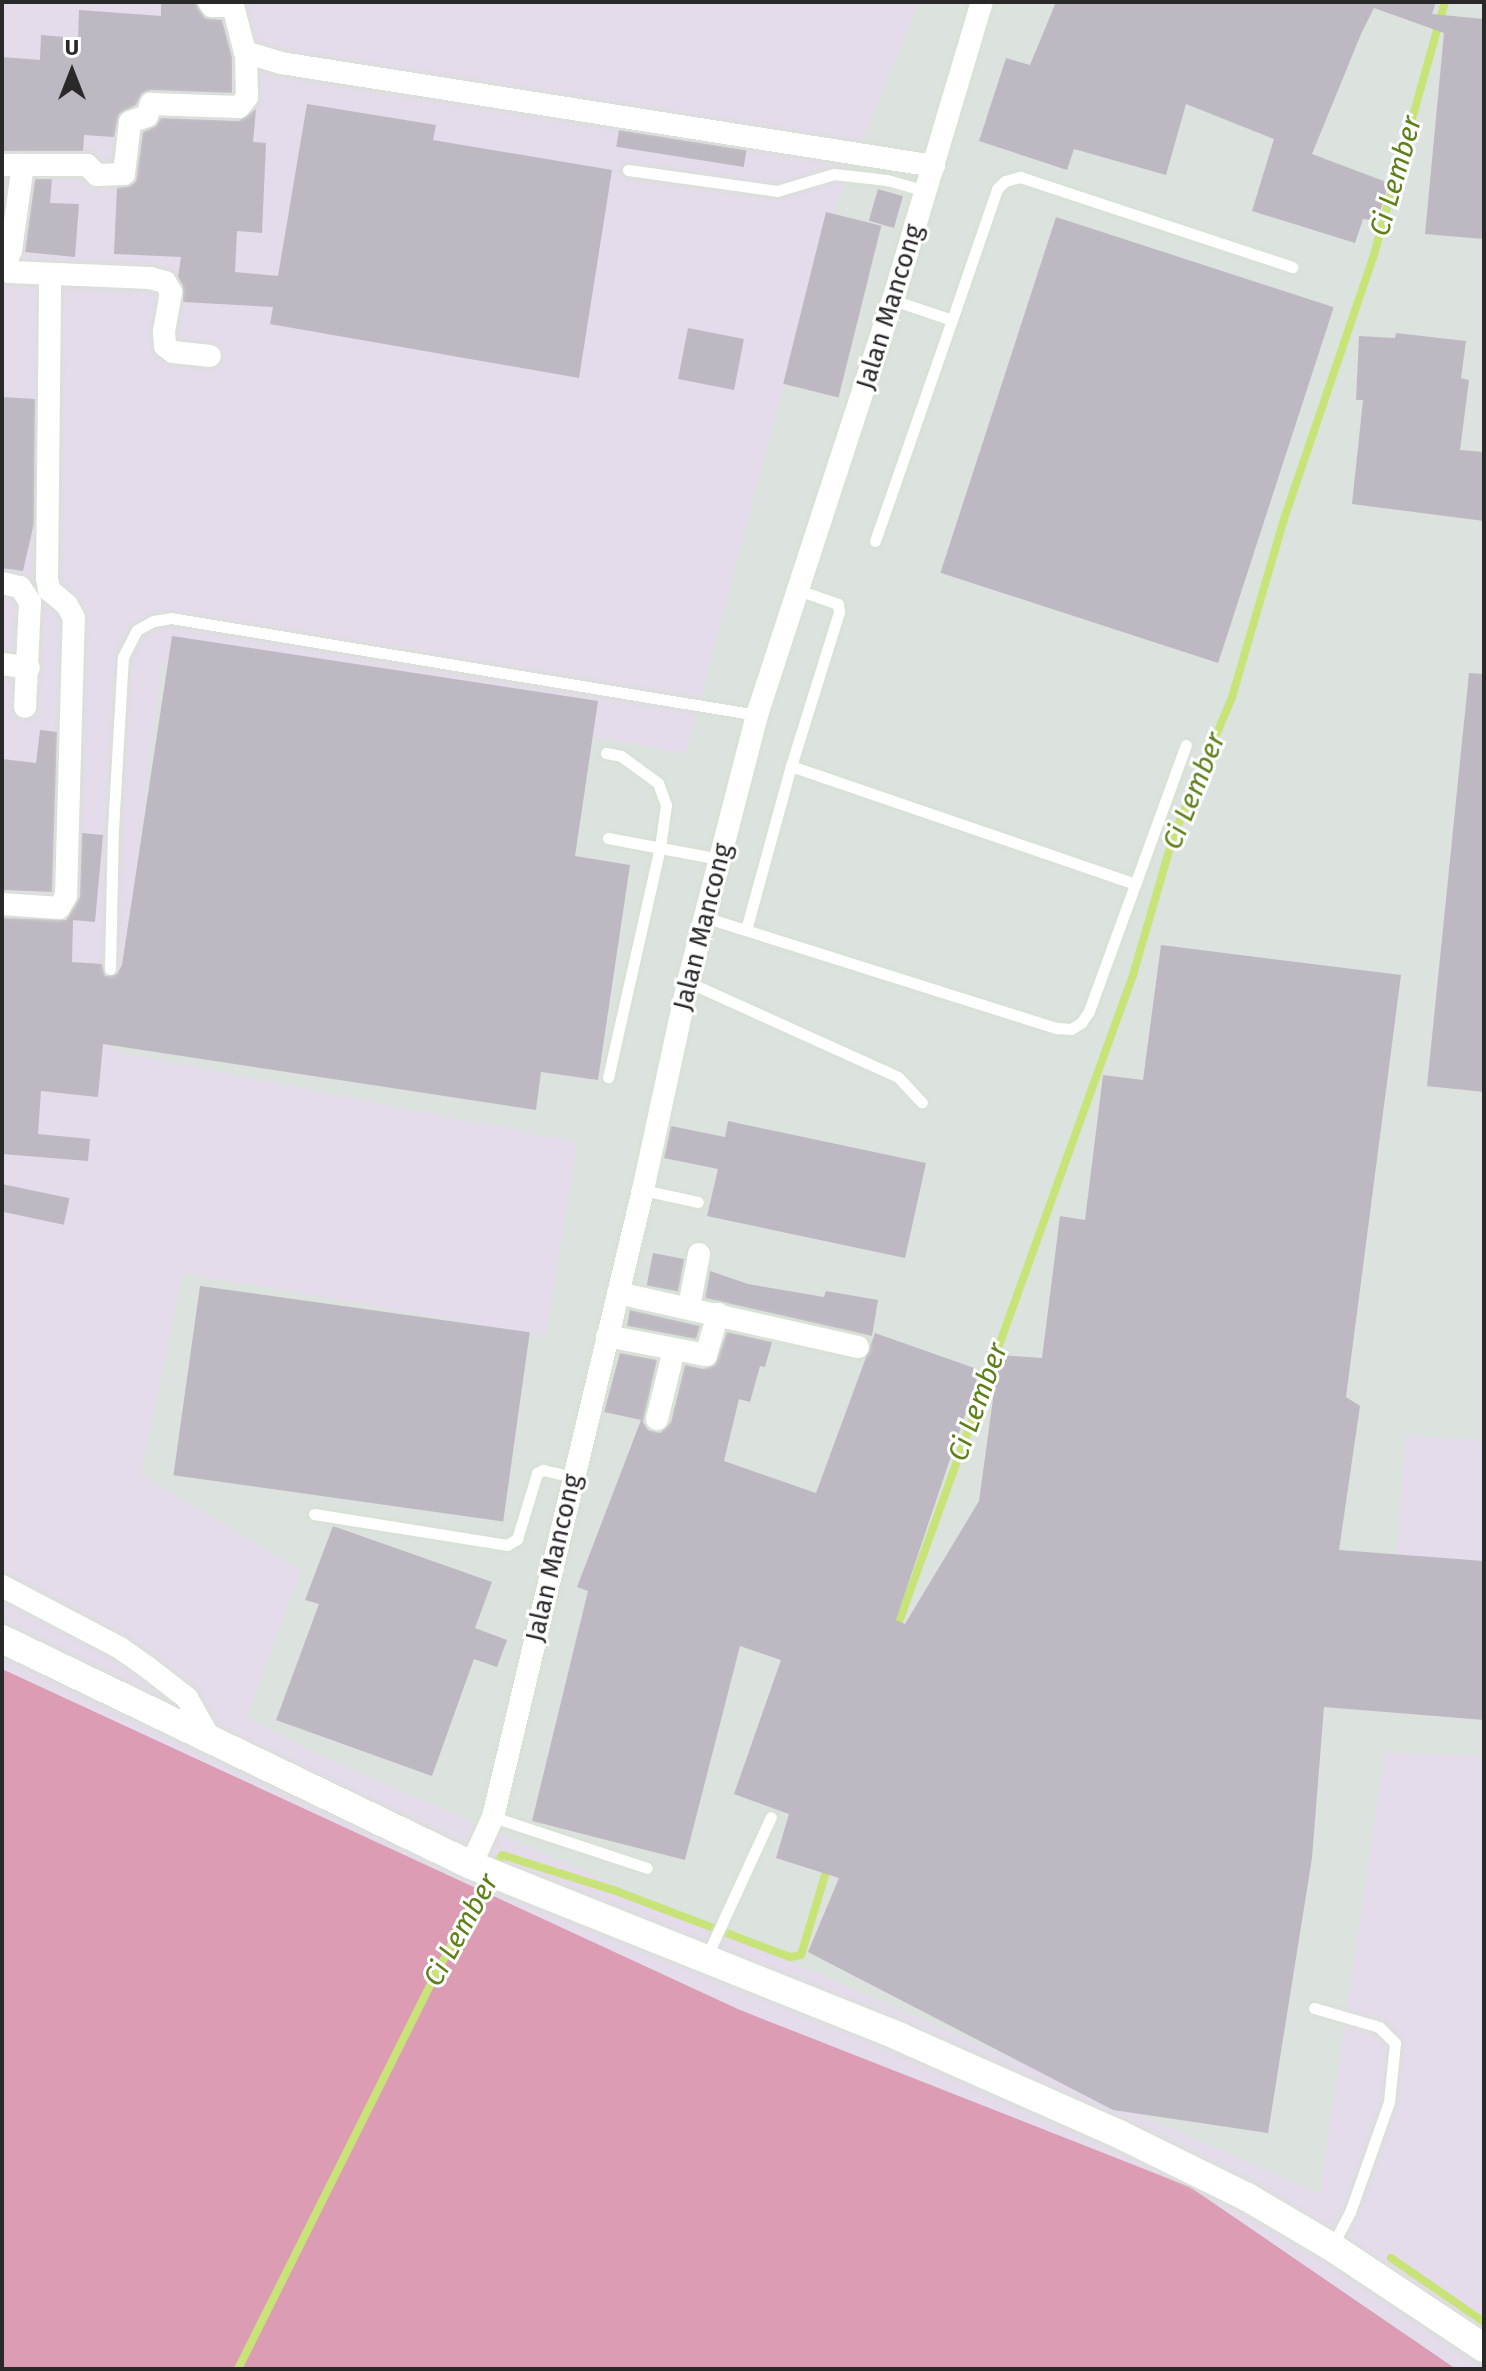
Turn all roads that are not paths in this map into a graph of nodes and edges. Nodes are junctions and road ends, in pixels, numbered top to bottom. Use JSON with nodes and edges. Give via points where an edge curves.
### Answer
{"nodes":[{"id":1,"x":209,"y":2,"type":"edge"},
{"id":2,"x":982,"y":2,"type":"edge"},
{"id":3,"x":246,"y":52,"type":"junction"},
{"id":4,"x":12,"y":165,"type":"edge"},
{"id":5,"x":934,"y":166,"type":"junction"},
{"id":6,"x":628,"y":170,"type":"dead end"},
{"id":7,"x":926,"y":191,"type":"junction"},
{"id":8,"x":7,"y":250,"type":"edge"},
{"id":9,"x":1292,"y":267,"type":"dead end"},
{"id":10,"x":50,"y":274,"type":"junction"},
{"id":11,"x":893,"y":300,"type":"junction"},
{"id":12,"x":952,"y":320,"type":"junction"},
{"id":13,"x":210,"y":356,"type":"dead end"},
{"id":14,"x":875,"y":541,"type":"dead end"},
{"id":15,"x":2,"y":583,"type":"edge"},
{"id":16,"x":798,"y":590,"type":"junction"},
{"id":17,"x":2,"y":664,"type":"edge"},
{"id":18,"x":29,"y":668,"type":"junction"},
{"id":19,"x":25,"y":707,"type":"dead end"},
{"id":20,"x":757,"y":715,"type":"junction"},
{"id":21,"x":1186,"y":745,"type":"dead end"},
{"id":22,"x":606,"y":753,"type":"dead end"},
{"id":23,"x":791,"y":766,"type":"junction"},
{"id":24,"x":608,"y":838,"type":"dead end"},
{"id":25,"x":660,"y":847,"type":"junction"},
{"id":26,"x":719,"y":859,"type":"junction"},
{"id":27,"x":1135,"y":884,"type":"junction"},
{"id":28,"x":2,"y":904,"type":"edge"},
{"id":29,"x":704,"y":917,"type":"junction"},
{"id":30,"x":746,"y":930,"type":"junction"},
{"id":31,"x":110,"y":969,"type":"dead end"},
{"id":32,"x":688,"y":982,"type":"junction"},
{"id":33,"x":608,"y":1077,"type":"dead end"},
{"id":34,"x":922,"y":1103,"type":"dead end"},
{"id":35,"x":643,"y":1190,"type":"junction"},
{"id":36,"x":698,"y":1202,"type":"dead end"},
{"id":37,"x":699,"y":1254,"type":"dead end"},
{"id":38,"x":618,"y":1293,"type":"junction"},
{"id":39,"x":689,"y":1307,"type":"junction"},
{"id":40,"x":718,"y":1314,"type":"junction"},
{"id":41,"x":607,"y":1336,"type":"junction"},
{"id":42,"x":858,"y":1347,"type":"dead end"},
{"id":43,"x":674,"y":1350,"type":"junction"},
{"id":44,"x":657,"y":1419,"type":"dead end"},
{"id":45,"x":573,"y":1477,"type":"junction"},
{"id":46,"x":314,"y":1514,"type":"dead end"},
{"id":47,"x":2,"y":1586,"type":"edge"},
{"id":48,"x":2,"y":1639,"type":"edge"},
{"id":49,"x":208,"y":1735,"type":"junction"},
{"id":50,"x":771,"y":1817,"type":"dead end"},
{"id":51,"x":492,"y":1822,"type":"junction"},
{"id":52,"x":483,"y":1865,"type":"junction"},
{"id":53,"x":647,"y":1868,"type":"dead end"},
{"id":54,"x":709,"y":1952,"type":"junction"},
{"id":55,"x":1314,"y":2008,"type":"dead end"},
{"id":56,"x":1332,"y":2247,"type":"junction"},
{"id":57,"x":1484,"y":2348,"type":"edge"}],
"edges":[{"from":1,"to":3,"type":"street","via":[[233,6]]},
{"from":2,"to":5,"type":"street","name":"Jalan Mancong"},
{"from":3,"to":4,"type":"street","via":[[247,97],[239,107],[151,104],[147,116],[130,122],[124,174],[97,175],[87,165]]},
{"from":3,"to":5,"type":"street","via":[[281,63]]},
{"from":4,"to":8,"type":"street"},
{"from":5,"to":7,"type":"street","name":"Jalan Mancong"},
{"from":6,"to":7,"type":"lane","via":[[777,191],[834,174]]},
{"from":7,"to":11,"type":"street","name":"Jalan Mancong"},
{"from":8,"to":10,"type":"street","via":[[7,270]]},
{"from":9,"to":12,"type":"lane","via":[[1020,177],[997,189]]},
{"from":10,"to":13,"type":"street","via":[[165,282],[171,292],[165,346],[173,352]]},
{"from":10,"to":28,"type":"street","via":[[47,578],[49,590],[74,618],[66,896],[59,908]]},
{"from":11,"to":12,"type":"lane"},
{"from":11,"to":16,"type":"street","name":"Jalan Mancong"},
{"from":12,"to":14,"type":"lane"},
{"from":15,"to":18,"type":"street","via":[[20,587],[30,602]]},
{"from":16,"to":20,"type":"street","name":"Jalan Mancong"},
{"from":16,"to":23,"type":"lane","via":[[838,604],[839,612]]},
{"from":17,"to":18,"type":"street"},
{"from":18,"to":19,"type":"street"},
{"from":20,"to":26,"type":"street","name":"Jalan Mancong"},
{"from":20,"to":31,"type":"lane","via":[[171,618],[153,621],[137,630],[123,657]]},
{"from":21,"to":27,"type":"lane"},
{"from":22,"to":25,"type":"lane","via":[[621,756],[658,783],[666,805]]},
{"from":23,"to":27,"type":"lane"},
{"from":23,"to":30,"type":"lane"},
{"from":24,"to":25,"type":"lane"},
{"from":25,"to":26,"type":"lane"},
{"from":25,"to":33,"type":"lane"},
{"from":26,"to":29,"type":"street","name":"Jalan Mancong"},
{"from":27,"to":30,"type":"lane","via":[[1089,1011],[1071,1029]]},
{"from":29,"to":30,"type":"lane"},
{"from":29,"to":32,"type":"street","name":"Jalan Mancong"},
{"from":32,"to":34,"type":"lane","via":[[898,1077]]},
{"from":32,"to":35,"type":"street","name":"Jalan Mancong"},
{"from":35,"to":36,"type":"lane"},
{"from":35,"to":38,"type":"street","name":"Jalan Mancong"},
{"from":37,"to":39,"type":"street"},
{"from":38,"to":39,"type":"street"},
{"from":38,"to":41,"type":"street","name":"Jalan Mancong"},
{"from":39,"to":40,"type":"street"},
{"from":40,"to":42,"type":"street"},
{"from":40,"to":43,"type":"street","via":[[709,1354]]},
{"from":41,"to":43,"type":"street"},
{"from":41,"to":45,"type":"street","name":"Jalan Mancong"},
{"from":43,"to":44,"type":"street"},
{"from":45,"to":46,"type":"lane","via":[[537,1473],[517,1539],[507,1545]]},
{"from":45,"to":51,"type":"street","name":"Jalan Mancong"},
{"from":47,"to":49,"type":"street","via":[[147,1667],[187,1698]]},
{"from":48,"to":49,"type":"street"},
{"from":49,"to":52,"type":"street"},
{"from":50,"to":54,"type":"lane"},
{"from":51,"to":52,"type":"street","name":"Jalan Mancong"},
{"from":51,"to":53,"type":"lane"},
{"from":52,"to":54,"type":"street"},
{"from":54,"to":56,"type":"street","via":[[1020,2089],[1247,2197]]},
{"from":55,"to":56,"type":"lane","via":[[1379,2027],[1395,2043],[1389,2102]]},
{"from":56,"to":57,"type":"street"}]}
